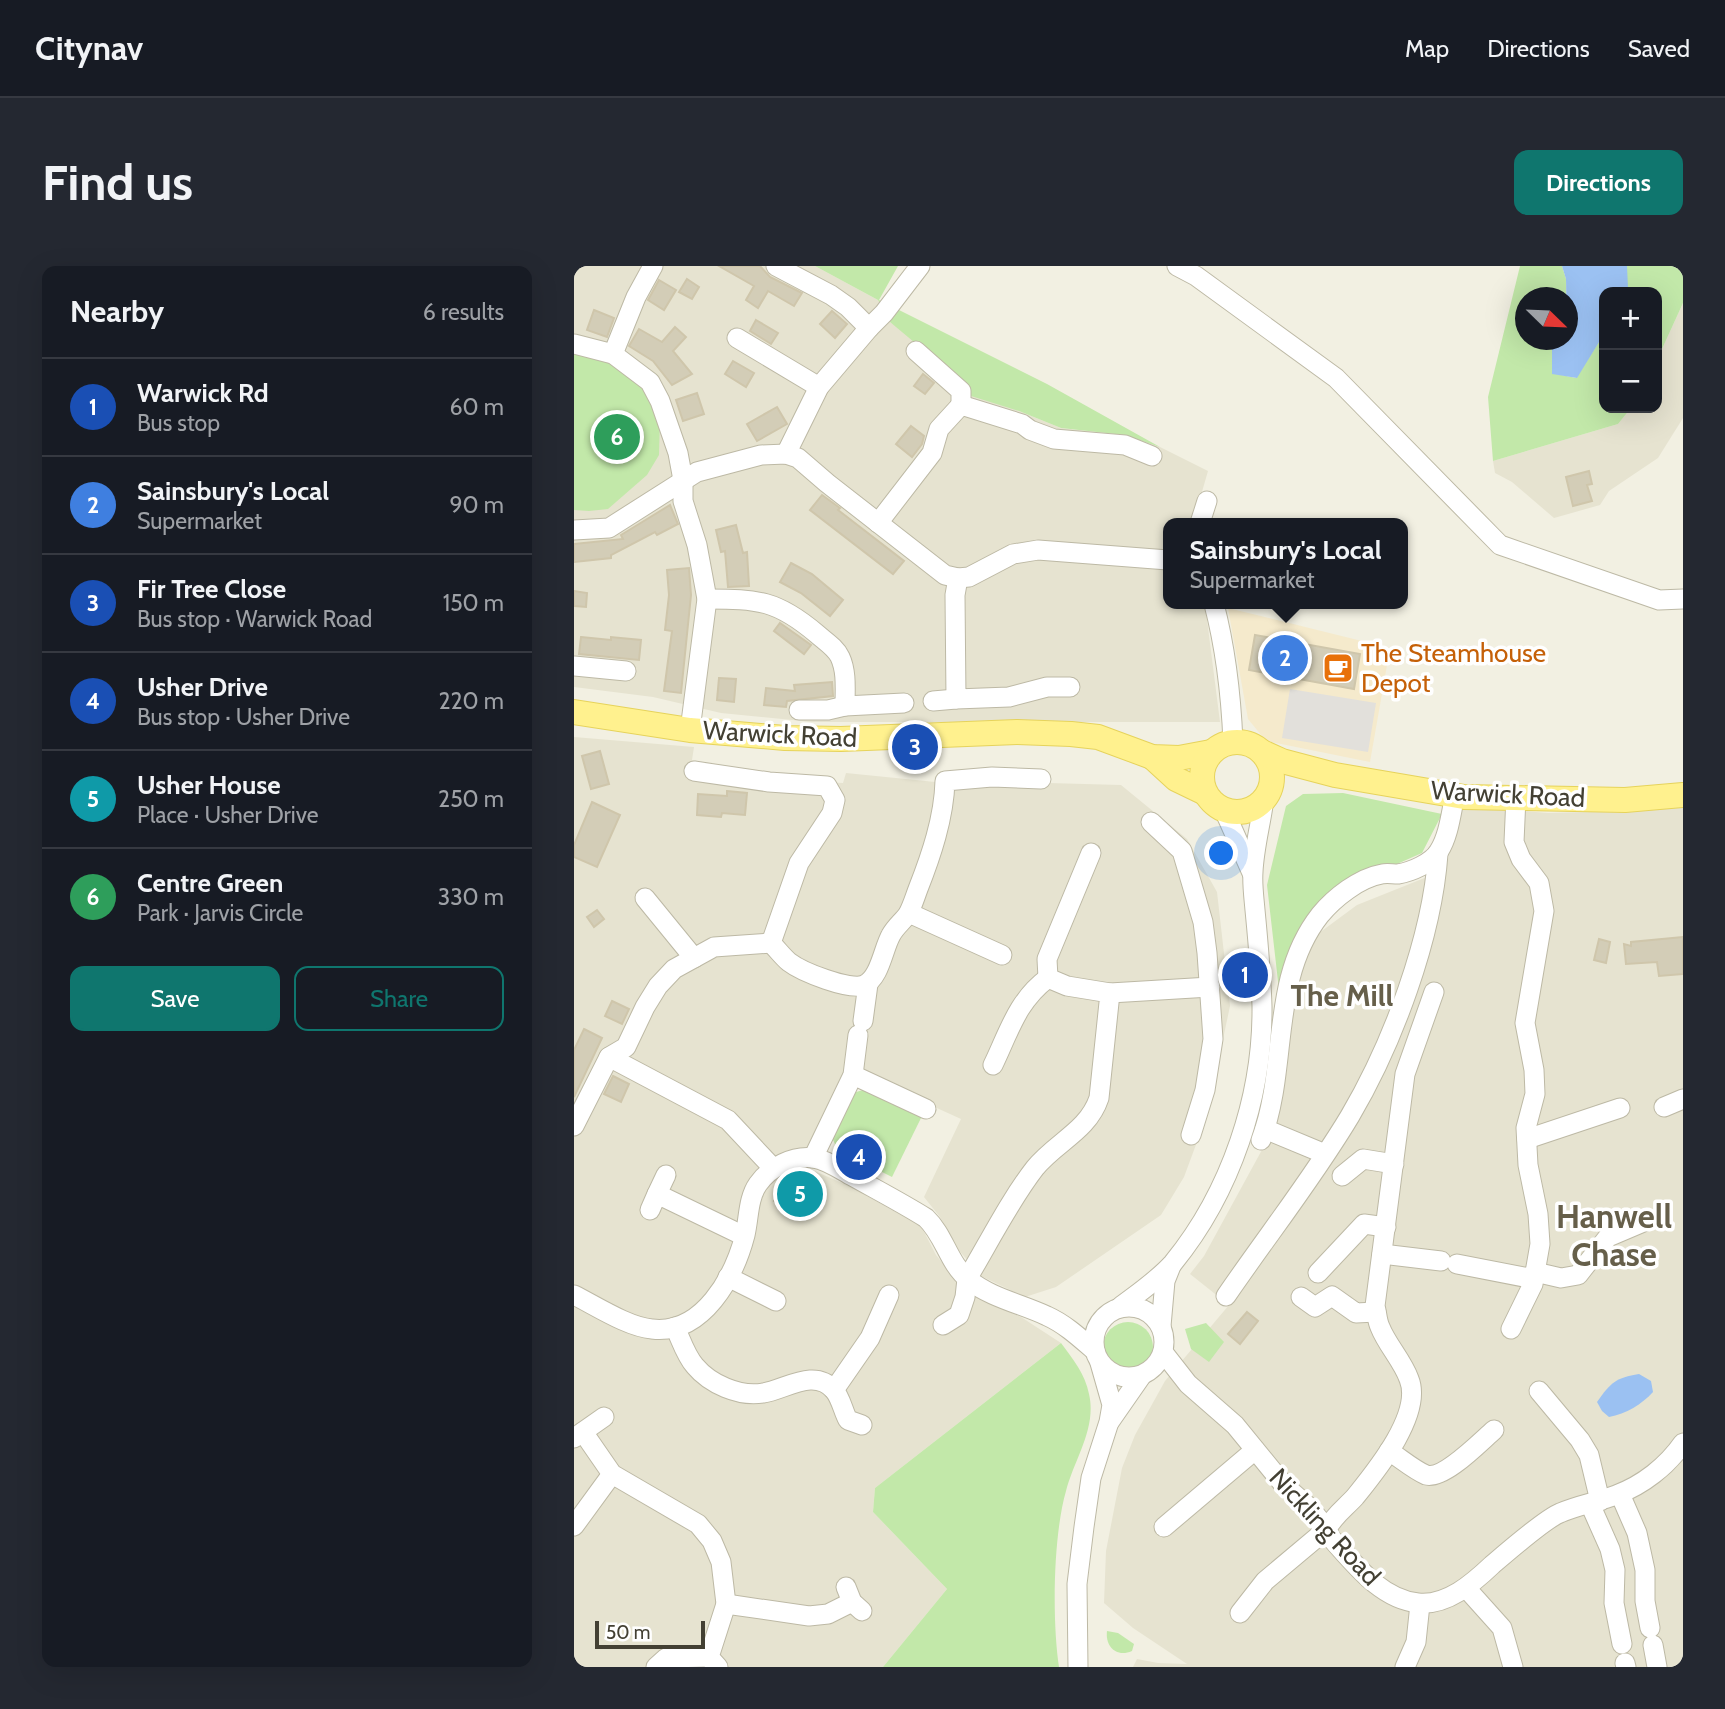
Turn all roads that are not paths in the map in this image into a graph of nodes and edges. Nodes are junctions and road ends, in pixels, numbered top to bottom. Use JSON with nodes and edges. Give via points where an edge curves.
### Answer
{"nodes":[{"id":1,"x":653,"y":266,"type":"edge"},
{"id":2,"x":920,"y":266,"type":"edge"},
{"id":3,"x":1177,"y":266,"type":"edge"},
{"id":4,"x":781,"y":269,"type":"edge"},
{"id":5,"x":869,"y":328,"type":"junction"},
{"id":6,"x":737,"y":338,"type":"dead end"},
{"id":7,"x":574,"y":344,"type":"edge"},
{"id":8,"x":916,"y":351,"type":"dead end"},
{"id":9,"x":613,"y":354,"type":"junction"},
{"id":10,"x":819,"y":387,"type":"junction"},
{"id":11,"x":961,"y":405,"type":"junction"},
{"id":12,"x":786,"y":454,"type":"junction"},
{"id":13,"x":1152,"y":456,"type":"dead end"},
{"id":14,"x":683,"y":480,"type":"junction"},
{"id":15,"x":1207,"y":500,"type":"dead end"},
{"id":16,"x":1202,"y":518,"type":"edge"},
{"id":17,"x":878,"y":523,"type":"junction"},
{"id":18,"x":574,"y":530,"type":"edge"},
{"id":19,"x":1163,"y":560,"type":"edge"},
{"id":20,"x":958,"y":578,"type":"junction"},
{"id":21,"x":707,"y":599,"type":"junction"},
{"id":22,"x":1683,"y":599,"type":"edge"},
{"id":23,"x":1215,"y":609,"type":"edge"},
{"id":24,"x":574,"y":666,"type":"edge"},
{"id":25,"x":626,"y":671,"type":"dead end"},
{"id":26,"x":1070,"y":687,"type":"dead end"},
{"id":27,"x":956,"y":699,"type":"junction"},
{"id":28,"x":933,"y":701,"type":"dead end"},
{"id":29,"x":904,"y":703,"type":"dead end"},
{"id":30,"x":845,"y":706,"type":"junction"},
{"id":31,"x":799,"y":710,"type":"dead end"},
{"id":32,"x":574,"y":712,"type":"edge"},
{"id":33,"x":690,"y":730,"type":"junction"},
{"id":34,"x":1233,"y":742,"type":"junction"},
{"id":35,"x":1211,"y":752,"type":"junction"},
{"id":36,"x":1262,"y":752,"type":"junction"},
{"id":37,"x":1152,"y":757,"type":"junction"},
{"id":38,"x":694,"y":771,"type":"dead end"},
{"id":39,"x":1335,"y":775,"type":"junction"},
{"id":40,"x":1041,"y":779,"type":"dead end"},
{"id":41,"x":1268,"y":792,"type":"junction"},
{"id":42,"x":1205,"y":793,"type":"junction"},
{"id":43,"x":1455,"y":795,"type":"junction"},
{"id":44,"x":1683,"y":795,"type":"edge"},
{"id":45,"x":1516,"y":797,"type":"junction"},
{"id":46,"x":1224,"y":810,"type":"junction"},
{"id":47,"x":1151,"y":822,"type":"dead end"},
{"id":48,"x":1091,"y":853,"type":"dead end"},
{"id":49,"x":1438,"y":854,"type":"junction"},
{"id":50,"x":1252,"y":873,"type":"junction"},
{"id":51,"x":645,"y":898,"type":"dead end"},
{"id":52,"x":909,"y":913,"type":"junction"},
{"id":53,"x":771,"y":943,"type":"junction"},
{"id":54,"x":1002,"y":956,"type":"dead end"},
{"id":55,"x":694,"y":958,"type":"junction"},
{"id":56,"x":1048,"y":978,"type":"junction"},
{"id":57,"x":868,"y":984,"type":"junction"},
{"id":58,"x":1210,"y":987,"type":"junction"},
{"id":59,"x":1434,"y":992,"type":"dead end"},
{"id":60,"x":1110,"y":993,"type":"junction"},
{"id":61,"x":609,"y":1057,"type":"junction"},
{"id":62,"x":993,"y":1065,"type":"dead end"},
{"id":63,"x":853,"y":1075,"type":"junction"},
{"id":64,"x":1683,"y":1099,"type":"edge"},
{"id":65,"x":1664,"y":1107,"type":"dead end"},
{"id":66,"x":1619,"y":1108,"type":"dead end"},
{"id":67,"x":926,"y":1109,"type":"dead end"},
{"id":68,"x":574,"y":1126,"type":"edge"},
{"id":69,"x":1191,"y":1135,"type":"dead end"},
{"id":70,"x":1527,"y":1139,"type":"junction"},
{"id":71,"x":1325,"y":1154,"type":"junction"},
{"id":72,"x":813,"y":1158,"type":"junction"},
{"id":73,"x":1394,"y":1164,"type":"junction"},
{"id":74,"x":773,"y":1168,"type":"junction"},
{"id":75,"x":666,"y":1175,"type":"dead end"},
{"id":76,"x":1342,"y":1176,"type":"dead end"},
{"id":77,"x":1648,"y":1220,"type":"dead end"},
{"id":78,"x":1386,"y":1227,"type":"junction"},
{"id":79,"x":744,"y":1237,"type":"junction"},
{"id":80,"x":1382,"y":1254,"type":"junction"},
{"id":81,"x":1171,"y":1265,"type":"junction"},
{"id":82,"x":1318,"y":1273,"type":"dead end"},
{"id":83,"x":1535,"y":1276,"type":"junction"},
{"id":84,"x":728,"y":1277,"type":"junction"},
{"id":85,"x":967,"y":1279,"type":"junction"},
{"id":86,"x":574,"y":1295,"type":"edge"},
{"id":87,"x":889,"y":1295,"type":"dead end"},
{"id":88,"x":1226,"y":1296,"type":"dead end"},
{"id":89,"x":1301,"y":1297,"type":"dead end"},
{"id":90,"x":776,"y":1301,"type":"dead end"},
{"id":91,"x":1120,"y":1307,"type":"junction"},
{"id":92,"x":1376,"y":1312,"type":"junction"},
{"id":93,"x":1049,"y":1317,"type":"junction"},
{"id":94,"x":1102,"y":1319,"type":"junction"},
{"id":95,"x":943,"y":1325,"type":"dead end"},
{"id":96,"x":1161,"y":1326,"type":"junction"},
{"id":97,"x":676,"y":1327,"type":"junction"},
{"id":98,"x":1510,"y":1329,"type":"dead end"},
{"id":99,"x":1163,"y":1352,"type":"junction"},
{"id":100,"x":1098,"y":1357,"type":"junction"},
{"id":101,"x":1144,"y":1374,"type":"junction"},
{"id":102,"x":1188,"y":1384,"type":"junction"},
{"id":103,"x":834,"y":1390,"type":"junction"},
{"id":104,"x":1539,"y":1391,"type":"dead end"},
{"id":105,"x":604,"y":1418,"type":"dead end"},
{"id":106,"x":1109,"y":1422,"type":"junction"},
{"id":107,"x":862,"y":1425,"type":"dead end"},
{"id":108,"x":1494,"y":1430,"type":"dead end"},
{"id":109,"x":578,"y":1435,"type":"edge"},
{"id":110,"x":1683,"y":1443,"type":"edge"},
{"id":111,"x":1255,"y":1450,"type":"junction"},
{"id":112,"x":1389,"y":1451,"type":"junction"},
{"id":113,"x":612,"y":1474,"type":"junction"},
{"id":114,"x":1620,"y":1494,"type":"junction"},
{"id":115,"x":1595,"y":1502,"type":"junction"},
{"id":116,"x":574,"y":1526,"type":"edge"},
{"id":117,"x":1164,"y":1527,"type":"dead end"},
{"id":118,"x":1327,"y":1529,"type":"junction"},
{"id":119,"x":1467,"y":1589,"type":"junction"},
{"id":120,"x":853,"y":1600,"type":"dead end"},
{"id":121,"x":726,"y":1604,"type":"junction"},
{"id":122,"x":1420,"y":1604,"type":"junction"},
{"id":123,"x":1240,"y":1613,"type":"dead end"},
{"id":124,"x":1624,"y":1658,"type":"edge"},
{"id":125,"x":713,"y":1662,"type":"edge"},
{"id":126,"x":656,"y":1667,"type":"edge"},
{"id":127,"x":1078,"y":1667,"type":"edge"},
{"id":128,"x":1405,"y":1667,"type":"edge"},
{"id":129,"x":1513,"y":1667,"type":"edge"},
{"id":130,"x":1657,"y":1667,"type":"edge"}],
"edges":[{"from":1,"to":9,"type":"street"},
{"from":2,"to":5,"type":"street"},
{"from":3,"to":22,"type":"street","via":[[1336,378],[1500,545],[1658,600]]},
{"from":4,"to":5,"type":"street","via":[[831,295]]},
{"from":5,"to":10,"type":"street"},
{"from":6,"to":10,"type":"street"},
{"from":7,"to":9,"type":"street"},
{"from":8,"to":11,"type":"street","via":[[961,391]]},
{"from":9,"to":14,"type":"street","via":[[650,382],[678,453]]},
{"from":10,"to":12,"type":"street"},
{"from":11,"to":13,"type":"street","via":[[1054,439],[1125,445]]},
{"from":11,"to":17,"type":"street","via":[[939,429],[932,453]]},
{"from":12,"to":14,"type":"street","via":[[761,455]]},
{"from":12,"to":17,"type":"street","via":[[798,457]]},
{"from":14,"to":18,"type":"street","via":[[608,528]]},
{"from":14,"to":21,"type":"street","via":[[682,502],[697,545]]},
{"from":15,"to":16,"type":"street"},
{"from":17,"to":20,"type":"street","via":[[945,575]]},
{"from":19,"to":20,"type":"street","via":[[1038,550],[1013,554],[970,577]]},
{"from":20,"to":27,"type":"street"},
{"from":21,"to":30,"type":"street","via":[[769,602],[803,622],[839,653]]},
{"from":21,"to":33,"type":"street"},
{"from":23,"to":34,"type":"street","via":[[1231,690]]},
{"from":24,"to":25,"type":"street"},
{"from":26,"to":27,"type":"street","via":[[1047,687],[1009,697]]},
{"from":27,"to":28,"type":"street"},
{"from":29,"to":30,"type":"street"},
{"from":30,"to":31,"type":"street"},
{"from":32,"to":33,"type":"main road","name":"Warwick Road"},
{"from":33,"to":37,"type":"main road","name":"Warwick Road","via":[[841,739],[1071,734],[1098,737]]},
{"from":34,"to":35,"type":"main road"},
{"from":34,"to":36,"type":"main road","via":[[1244,742]]},
{"from":35,"to":37,"type":"main road","name":"Warwick Road"},
{"from":35,"to":42,"type":"main road","via":[[1202,772]]},
{"from":36,"to":39,"type":"main road","name":"Warwick Road"},
{"from":36,"to":41,"type":"main road","via":[[1271,771]]},
{"from":37,"to":42,"type":"main road","name":"Warwick Road","via":[[1176,779]]},
{"from":38,"to":53,"type":"street","via":[[831,790],[835,800],[832,813],[799,863]]},
{"from":39,"to":41,"type":"main road","name":"Warwick Road","via":[[1305,775]]},
{"from":39,"to":43,"type":"main road","name":"Warwick Road"},
{"from":40,"to":52,"type":"street","via":[[945,781],[932,853]]},
{"from":41,"to":46,"type":"main road","via":[[1246,811]]},
{"from":41,"to":50,"type":"street"},
{"from":42,"to":46,"type":"main road"},
{"from":43,"to":45,"type":"main road","name":"Warwick Road"},
{"from":43,"to":49,"type":"street"},
{"from":44,"to":45,"type":"main road","name":"Warwick Road","via":[[1625,800]]},
{"from":45,"to":70,"type":"street","via":[[1514,842],[1539,883],[1544,911],[1525,1023],[1535,1094]]},
{"from":46,"to":50,"type":"street"},
{"from":47,"to":58,"type":"street","via":[[1182,851],[1203,922]]},
{"from":48,"to":56,"type":"street","via":[[1047,959]]},
{"from":49,"to":71,"type":"street","via":[[1424,934],[1400,1009],[1368,1084]]},
{"from":49,"to":71,"type":"street","via":[[1417,868],[1359,883],[1321,914],[1297,954],[1288,981],[1274,1093],[1263,1135]]},
{"from":50,"to":81,"type":"street","via":[[1262,1003],[1256,1079],[1227,1173]]},
{"from":51,"to":55,"type":"street"},
{"from":52,"to":54,"type":"street"},
{"from":52,"to":57,"type":"street","via":[[892,933]]},
{"from":53,"to":55,"type":"street","via":[[714,947]]},
{"from":53,"to":57,"type":"street","via":[[801,968],[847,987]]},
{"from":55,"to":61,"type":"street","via":[[674,969],[658,986],[626,1048]]},
{"from":56,"to":60,"type":"street"},
{"from":56,"to":62,"type":"street","via":[[1031,990],[1021,1005]]},
{"from":57,"to":63,"type":"street"},
{"from":58,"to":60,"type":"street"},
{"from":58,"to":69,"type":"street","via":[[1213,1039],[1205,1090]]},
{"from":59,"to":73,"type":"street","via":[[1405,1074]]},
{"from":60,"to":85,"type":"street","via":[[1095,1112],[1035,1168]]},
{"from":61,"to":68,"type":"street"},
{"from":61,"to":74,"type":"street","via":[[728,1120]]},
{"from":63,"to":67,"type":"street"},
{"from":63,"to":72,"type":"street"},
{"from":64,"to":65,"type":"street"},
{"from":66,"to":70,"type":"street"},
{"from":70,"to":83,"type":"street","via":[[1540,1244]]},
{"from":71,"to":88,"type":"street"},
{"from":72,"to":74,"type":"street"},
{"from":72,"to":85,"type":"street","via":[[926,1218],[937,1229],[952,1263]]},
{"from":73,"to":76,"type":"street","via":[[1363,1159]]},
{"from":73,"to":78,"type":"street"},
{"from":74,"to":79,"type":"street","via":[[757,1185]]},
{"from":75,"to":79,"type":"street","via":[[653,1202]]},
{"from":77,"to":83,"type":"street","via":[[1608,1237],[1578,1275]]},
{"from":78,"to":80,"type":"street"},
{"from":78,"to":82,"type":"street","via":[[1364,1224]]},
{"from":79,"to":84,"type":"street"},
{"from":80,"to":83,"type":"street"},
{"from":80,"to":92,"type":"street"},
{"from":81,"to":91,"type":"street"},
{"from":81,"to":96,"type":"street","via":[[1161,1303]]},
{"from":83,"to":98,"type":"street"},
{"from":84,"to":90,"type":"street"},
{"from":84,"to":97,"type":"street","via":[[710,1304]]},
{"from":85,"to":93,"type":"street"},
{"from":85,"to":95,"type":"street","via":[[959,1315]]},
{"from":86,"to":97,"type":"street","via":[[637,1326]]},
{"from":87,"to":103,"type":"street","via":[[870,1338]]},
{"from":89,"to":92,"type":"street","via":[[1314,1307],[1332,1296],[1356,1313]]},
{"from":91,"to":94,"type":"street"},
{"from":91,"to":96,"type":"street","via":[[1144,1309]]},
{"from":92,"to":112,"type":"street","via":[[1379,1326],[1410,1380],[1407,1419]]},
{"from":93,"to":94,"type":"street"},
{"from":93,"to":100,"type":"street"},
{"from":94,"to":100,"type":"street","via":[[1094,1340]]},
{"from":96,"to":99,"type":"street"},
{"from":97,"to":103,"type":"street","via":[[693,1364],[708,1378],[742,1393],[763,1393],[806,1380]]},
{"from":99,"to":101,"type":"street"},
{"from":99,"to":102,"type":"street","name":"Nickling Road"},
{"from":100,"to":101,"type":"street","via":[[1116,1375]]},
{"from":100,"to":106,"type":"street","via":[[1110,1390]]},
{"from":101,"to":102,"type":"street","name":"Nickling Road"},
{"from":101,"to":106,"type":"street"},
{"from":102,"to":111,"type":"street","name":"Nickling Road","via":[[1235,1424]]},
{"from":103,"to":107,"type":"street","via":[[848,1420]]},
{"from":104,"to":115,"type":"street","via":[[1589,1455]]},
{"from":105,"to":109,"type":"street"},
{"from":106,"to":127,"type":"street","via":[[1091,1478],[1084,1527],[1077,1584]]},
{"from":108,"to":112,"type":"street","via":[[1436,1475],[1427,1475]]},
{"from":109,"to":113,"type":"street"},
{"from":110,"to":114,"type":"street","via":[[1655,1473]]},
{"from":111,"to":117,"type":"street","name":"Nickling Road"},
{"from":111,"to":118,"type":"street","name":"Nickling Road"},
{"from":112,"to":118,"type":"street"},
{"from":113,"to":116,"type":"street"},
{"from":113,"to":121,"type":"street","via":[[698,1524],[721,1562]]},
{"from":114,"to":115,"type":"street"},
{"from":114,"to":130,"type":"street","via":[[1637,1533],[1645,1570],[1645,1601]]},
{"from":115,"to":119,"type":"street","via":[[1558,1514]]},
{"from":115,"to":124,"type":"street","via":[[1615,1570],[1614,1602]]},
{"from":118,"to":122,"type":"street","name":"Nickling Road","via":[[1368,1578],[1383,1590]]},
{"from":118,"to":123,"type":"street","via":[[1265,1581]]},
{"from":119,"to":122,"type":"street"},
{"from":119,"to":129,"type":"street","via":[[1502,1628]]},
{"from":120,"to":121,"type":"street","via":[[828,1614],[809,1616]]},
{"from":121,"to":125,"type":"street"},
{"from":122,"to":128,"type":"street","via":[[1416,1642]]},
{"from":125,"to":126,"type":"street","via":[[666,1658]]}]}
